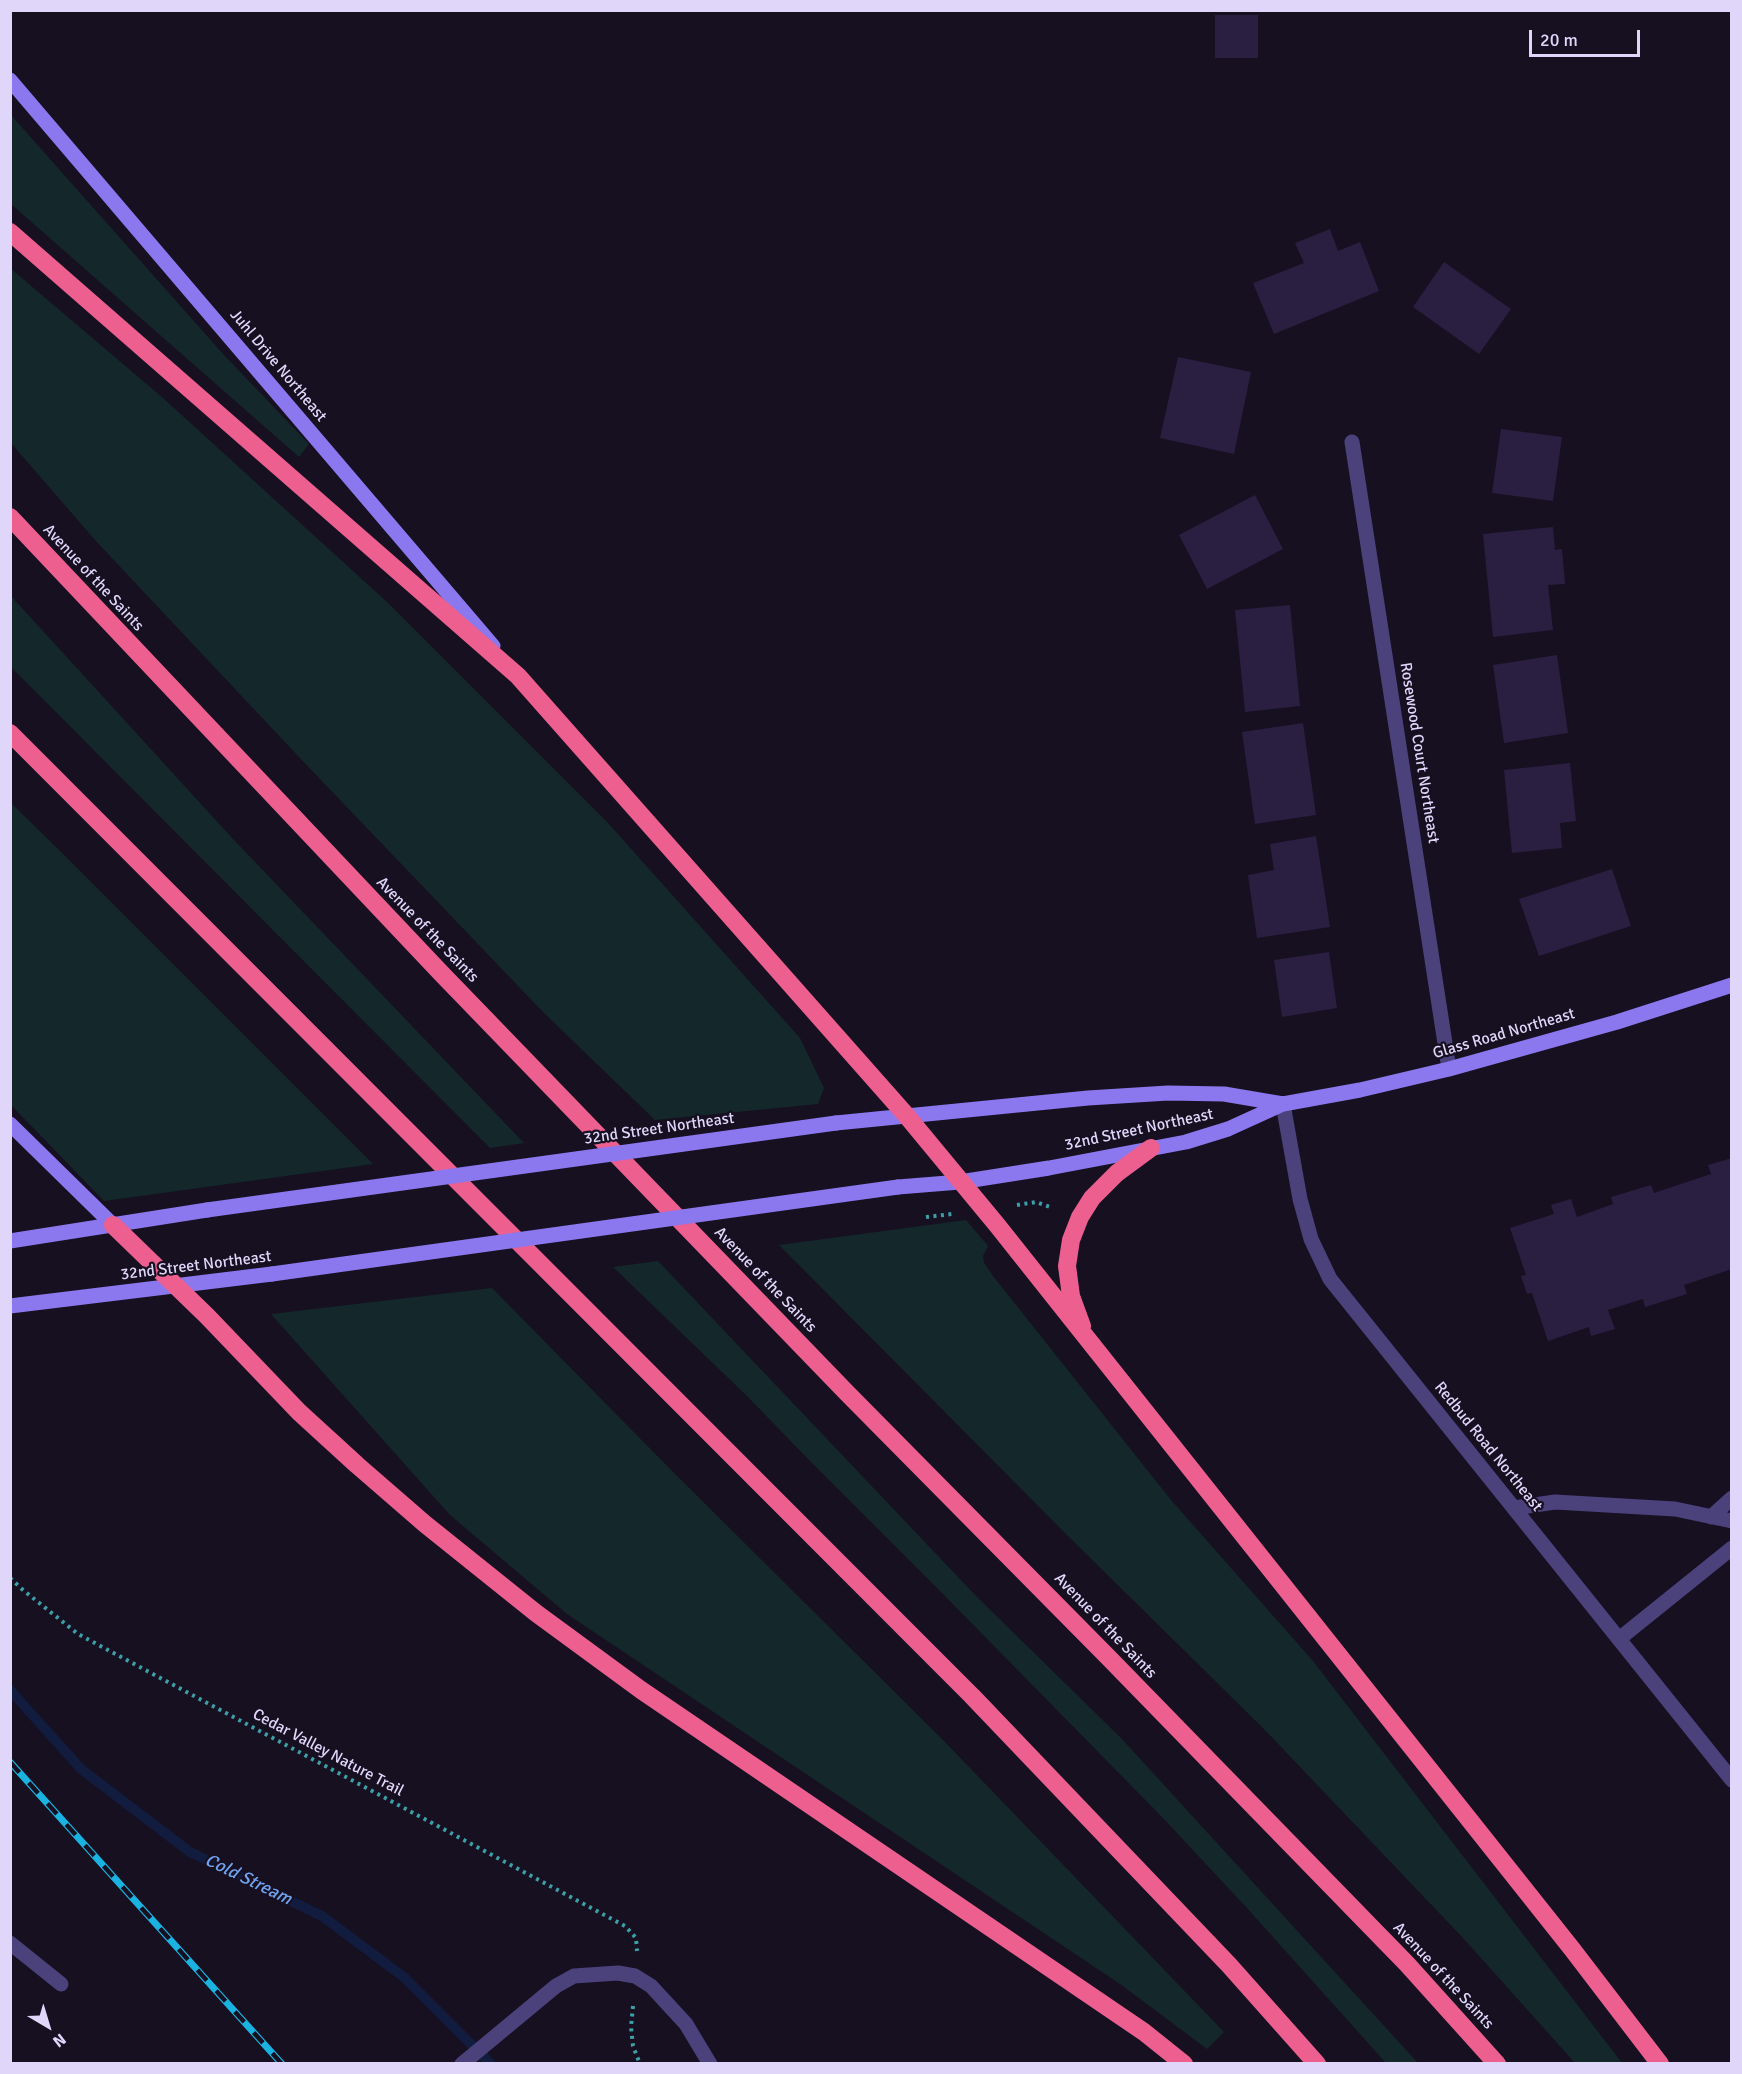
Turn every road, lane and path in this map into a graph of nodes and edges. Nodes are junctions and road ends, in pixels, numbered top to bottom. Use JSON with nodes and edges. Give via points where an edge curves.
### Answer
{"nodes":[{"id":1,"x":10,"y":80,"type":"edge"},
{"id":2,"x":10,"y":232,"type":"edge"},
{"id":3,"x":1352,"y":442,"type":"dead end"},
{"id":4,"x":10,"y":517,"type":"edge"},
{"id":5,"x":518,"y":676,"type":"junction"},
{"id":6,"x":10,"y":733,"type":"edge"},
{"id":7,"x":1731,"y":985,"type":"edge"},
{"id":8,"x":1449,"y":1069,"type":"junction"},
{"id":9,"x":1283,"y":1104,"type":"junction"},
{"id":10,"x":906,"y":1115,"type":"junction"},
{"id":11,"x":10,"y":1124,"type":"edge"},
{"id":12,"x":1151,"y":1148,"type":"junction"},
{"id":13,"x":960,"y":1182,"type":"junction"},
{"id":14,"x":1011,"y":1206,"type":"dead end"},
{"id":15,"x":1058,"y":1210,"type":"dead end"},
{"id":16,"x":958,"y":1213,"type":"dead end"},
{"id":17,"x":926,"y":1217,"type":"dead end"},
{"id":18,"x":113,"y":1226,"type":"junction"},
{"id":19,"x":10,"y":1241,"type":"edge"},
{"id":20,"x":176,"y":1286,"type":"junction"},
{"id":21,"x":10,"y":1306,"type":"edge"},
{"id":22,"x":1088,"y":1341,"type":"junction"},
{"id":23,"x":1731,"y":1498,"type":"edge"},
{"id":24,"x":1514,"y":1508,"type":"junction"},
{"id":25,"x":1711,"y":1517,"type":"junction"},
{"id":26,"x":1731,"y":1521,"type":"edge"},
{"id":27,"x":1731,"y":1548,"type":"edge"},
{"id":28,"x":10,"y":1578,"type":"edge"},
{"id":29,"x":1619,"y":1639,"type":"junction"},
{"id":30,"x":1731,"y":1780,"type":"edge"},
{"id":31,"x":10,"y":1943,"type":"edge"},
{"id":32,"x":637,"y":1943,"type":"dead end"},
{"id":33,"x":61,"y":1983,"type":"dead end"},
{"id":34,"x":633,"y":2013,"type":"dead end"},
{"id":35,"x":462,"y":2064,"type":"edge"},
{"id":36,"x":640,"y":2064,"type":"edge"},
{"id":37,"x":710,"y":2064,"type":"edge"},
{"id":38,"x":1184,"y":2064,"type":"edge"},
{"id":39,"x":1317,"y":2064,"type":"edge"},
{"id":40,"x":1497,"y":2064,"type":"edge"},
{"id":41,"x":1660,"y":2064,"type":"edge"}],
"edges":[{"from":1,"to":5,"type":"street","name":"Juhl Drive Northeast"},
{"from":2,"to":5,"type":"highway"},
{"from":3,"to":8,"type":"street","name":"Rosewood Court Northeast"},
{"from":4,"to":40,"type":"highway","name":"Avenue of the Saints","via":[[440,972],[1407,1964]]},
{"from":5,"to":10,"type":"highway"},
{"from":6,"to":39,"type":"highway","via":[[972,1696],[1229,1965]]},
{"from":7,"to":8,"type":"street","name":"Glass Road Northeast"},
{"from":8,"to":9,"type":"street","name":"Glass Road Northeast"},
{"from":9,"to":10,"type":"street","name":"32nd Street Northeast","via":[[1224,1094],[1168,1093]]},
{"from":9,"to":12,"type":"street","name":"32nd Street Northeast","via":[[1228,1129]]},
{"from":9,"to":24,"type":"street","name":"Redbud Road Northeast","via":[[1311,1239],[1330,1279]]},
{"from":10,"to":13,"type":"highway"},
{"from":10,"to":18,"type":"street","name":"32nd Street Northeast","bridge":true},
{"from":11,"to":18,"type":"street"},
{"from":12,"to":13,"type":"street","name":"32nd Street Northeast"},
{"from":12,"to":22,"type":"highway","via":[[1092,1198],[1071,1240],[1067,1266],[1071,1296]]},
{"from":13,"to":20,"type":"street","name":"32nd Street Northeast","bridge":true,"via":[[898,1187]]},
{"from":13,"to":22,"type":"highway"},
{"from":14,"to":15,"type":"path","via":[[1036,1202]]},
{"from":16,"to":17,"type":"path"},
{"from":18,"to":19,"type":"street","name":"32nd Street Northeast"},
{"from":18,"to":20,"type":"highway"},
{"from":20,"to":21,"type":"street","name":"32nd Street Northeast"},
{"from":20,"to":38,"type":"highway","via":[[357,1466],[536,1613],[641,1690],[1144,2031]]},
{"from":22,"to":41,"type":"highway"},
{"from":23,"to":25,"type":"street"},
{"from":24,"to":25,"type":"street","via":[[1555,1502],[1674,1509]]},
{"from":24,"to":29,"type":"street","name":"Redbud Road Northeast"},
{"from":25,"to":26,"type":"street"},
{"from":27,"to":29,"type":"street"},
{"from":28,"to":32,"type":"path","name":"Cedar Valley Nature Trail","via":[[78,1634],[594,1908],[632,1931]]},
{"from":29,"to":30,"type":"street","name":"Redbud Road Northeast"},
{"from":31,"to":33,"type":"street"},
{"from":34,"to":36,"type":"path","via":[[633,2046]]},
{"from":35,"to":37,"type":"street","via":[[556,1986],[574,1976],[618,1973],[651,1986],[686,2024]]}]}
